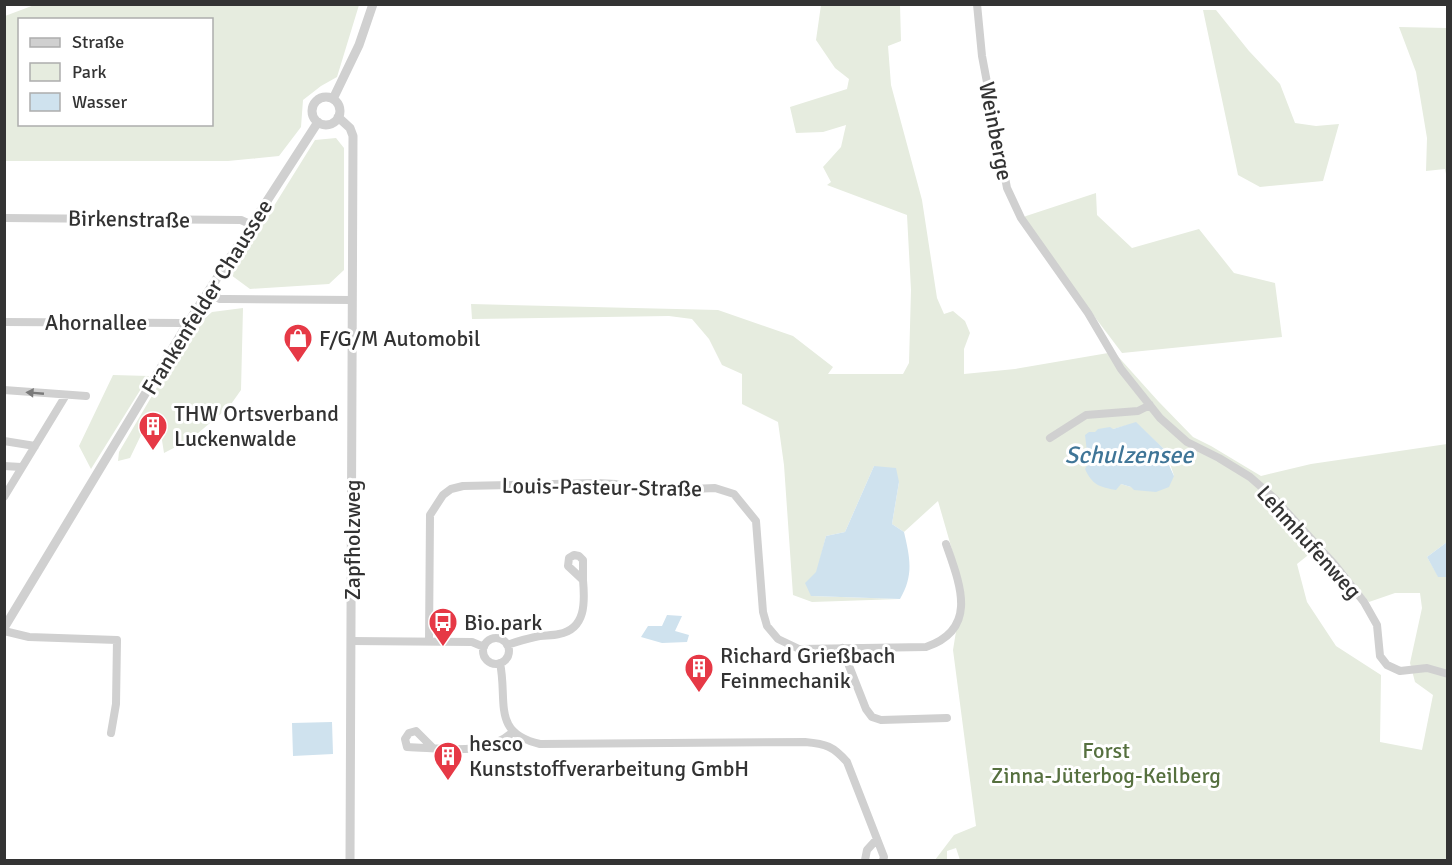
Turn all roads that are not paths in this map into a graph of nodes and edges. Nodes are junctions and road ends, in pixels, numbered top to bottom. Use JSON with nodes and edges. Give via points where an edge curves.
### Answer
{"nodes":[{"id":1,"x":373,"y":4,"type":"edge"},
{"id":2,"x":977,"y":4,"type":"edge"},
{"id":3,"x":333,"y":99,"type":"junction"},
{"id":4,"x":338,"y":117,"type":"junction"},
{"id":5,"x":318,"y":122,"type":"junction"},
{"id":6,"x":4,"y":218,"type":"edge"},
{"id":7,"x":252,"y":225,"type":"junction"},
{"id":8,"x":1043,"y":248,"type":"joint"},
{"id":9,"x":207,"y":293,"type":"junction"},
{"id":10,"x":352,"y":300,"type":"junction"},
{"id":11,"x":4,"y":322,"type":"edge"},
{"id":12,"x":186,"y":326,"type":"junction"},
{"id":13,"x":4,"y":390,"type":"edge"},
{"id":14,"x":66,"y":395,"type":"junction"},
{"id":15,"x":86,"y":396,"type":"dead end"},
{"id":16,"x":1150,"y":405,"type":"junction"},
{"id":17,"x":1050,"y":438,"type":"dead end"},
{"id":18,"x":4,"y":441,"type":"edge"},
{"id":19,"x":35,"y":446,"type":"junction"},
{"id":20,"x":4,"y":466,"type":"edge"},
{"id":21,"x":21,"y":467,"type":"junction"},
{"id":22,"x":4,"y":497,"type":"edge"},
{"id":23,"x":946,"y":544,"type":"dead end"},
{"id":24,"x":583,"y":580,"type":"dead end"},
{"id":25,"x":4,"y":629,"type":"edge"},
{"id":26,"x":351,"y":641,"type":"junction"},
{"id":27,"x":429,"y":641,"type":"junction"},
{"id":28,"x":507,"y":645,"type":"junction"},
{"id":29,"x":484,"y":647,"type":"junction"},
{"id":30,"x":842,"y":648,"type":"junction"},
{"id":31,"x":500,"y":663,"type":"junction"},
{"id":32,"x":1448,"y":674,"type":"edge"},
{"id":33,"x":947,"y":718,"type":"dead end"},
{"id":34,"x":513,"y":732,"type":"junction"},
{"id":35,"x":111,"y":733,"type":"dead end"},
{"id":36,"x":433,"y":748,"type":"junction"},
{"id":37,"x":877,"y":839,"type":"junction"},
{"id":38,"x":350,"y":861,"type":"edge"},
{"id":39,"x":865,"y":861,"type":"edge"},
{"id":40,"x":883,"y":861,"type":"edge"}],
"edges":[{"from":1,"to":3,"type":"street","via":[[359,45]]},
{"from":2,"to":8,"type":"street","name":"Weinberge","via":[[982,56],[1007,188],[1021,218]]},
{"from":3,"to":4,"type":"street","via":[[338,105]]},
{"from":3,"to":5,"type":"street","via":[[319,98],[313,105],[312,115]]},
{"from":4,"to":5,"type":"street","via":[[327,125]]},
{"from":4,"to":10,"type":"street","name":"Zapfholzweg","via":[[353,136]]},
{"from":5,"to":7,"type":"street","name":"Frankenfelder Chaussee"},
{"from":6,"to":7,"type":"street","name":"Birkenstraße","via":[[241,220]]},
{"from":7,"to":9,"type":"street","name":"Frankenfelder Chaussee"},
{"from":8,"to":16,"type":"street","name":"Lehmhufenweg","via":[[1121,369]]},
{"from":9,"to":10,"type":"street","via":[[227,299]]},
{"from":9,"to":12,"type":"street","name":"Frankenfelder Chaussee"},
{"from":10,"to":26,"type":"street","name":"Zapfholzweg"},
{"from":11,"to":12,"type":"street","name":"Ahornallee"},
{"from":12,"to":25,"type":"street","name":"Frankenfelder Chaussee"},
{"from":14,"to":13,"type":"street","one_way":true},
{"from":14,"to":15,"type":"street"},
{"from":14,"to":19,"type":"street"},
{"from":16,"to":17,"type":"street","via":[[1138,411],[1086,415]]},
{"from":16,"to":32,"type":"street","name":"Lehmhufenweg","via":[[1187,442],[1250,477],[1288,513],[1364,602],[1377,625],[1380,656],[1387,665],[1400,671],[1427,668]]},
{"from":18,"to":19,"type":"street"},
{"from":19,"to":21,"type":"street"},
{"from":20,"to":21,"type":"street"},
{"from":21,"to":22,"type":"street"},
{"from":23,"to":30,"type":"street","name":"Louis-Pasteur-Straße","via":[[961,586],[955,629],[926,647]]},
{"from":24,"to":28,"type":"street","via":[[584,611],[571,630]]},
{"from":25,"to":35,"type":"street","via":[[29,638],[117,640],[116,704]]},
{"from":26,"to":27,"type":"street"},
{"from":26,"to":38,"type":"street","name":"Zapfholzweg"},
{"from":27,"to":29,"type":"street","via":[[472,642]]},
{"from":27,"to":30,"type":"street","name":"Louis-Pasteur-Straße","via":[[429,521],[443,495],[463,486],[616,483],[642,491],[715,488],[734,494],[756,521],[767,626],[778,639],[799,648]]},
{"from":28,"to":29,"type":"street","via":[[498,639],[489,640]]},
{"from":28,"to":31,"type":"street","via":[[508,656]]},
{"from":29,"to":31,"type":"street","via":[[486,658]]},
{"from":30,"to":33,"type":"street","via":[[872,717]]},
{"from":31,"to":34,"type":"street","via":[[506,722]]},
{"from":34,"to":36,"type":"street","via":[[497,743],[476,748]]},
{"from":34,"to":37,"type":"street","via":[[540,744],[805,742],[830,746],[847,762]]},
{"from":36,"to":36,"type":"street","via":[[407,747],[405,739],[416,731]]},
{"from":37,"to":39,"type":"street","via":[[867,850]]},
{"from":37,"to":40,"type":"street"}]}
